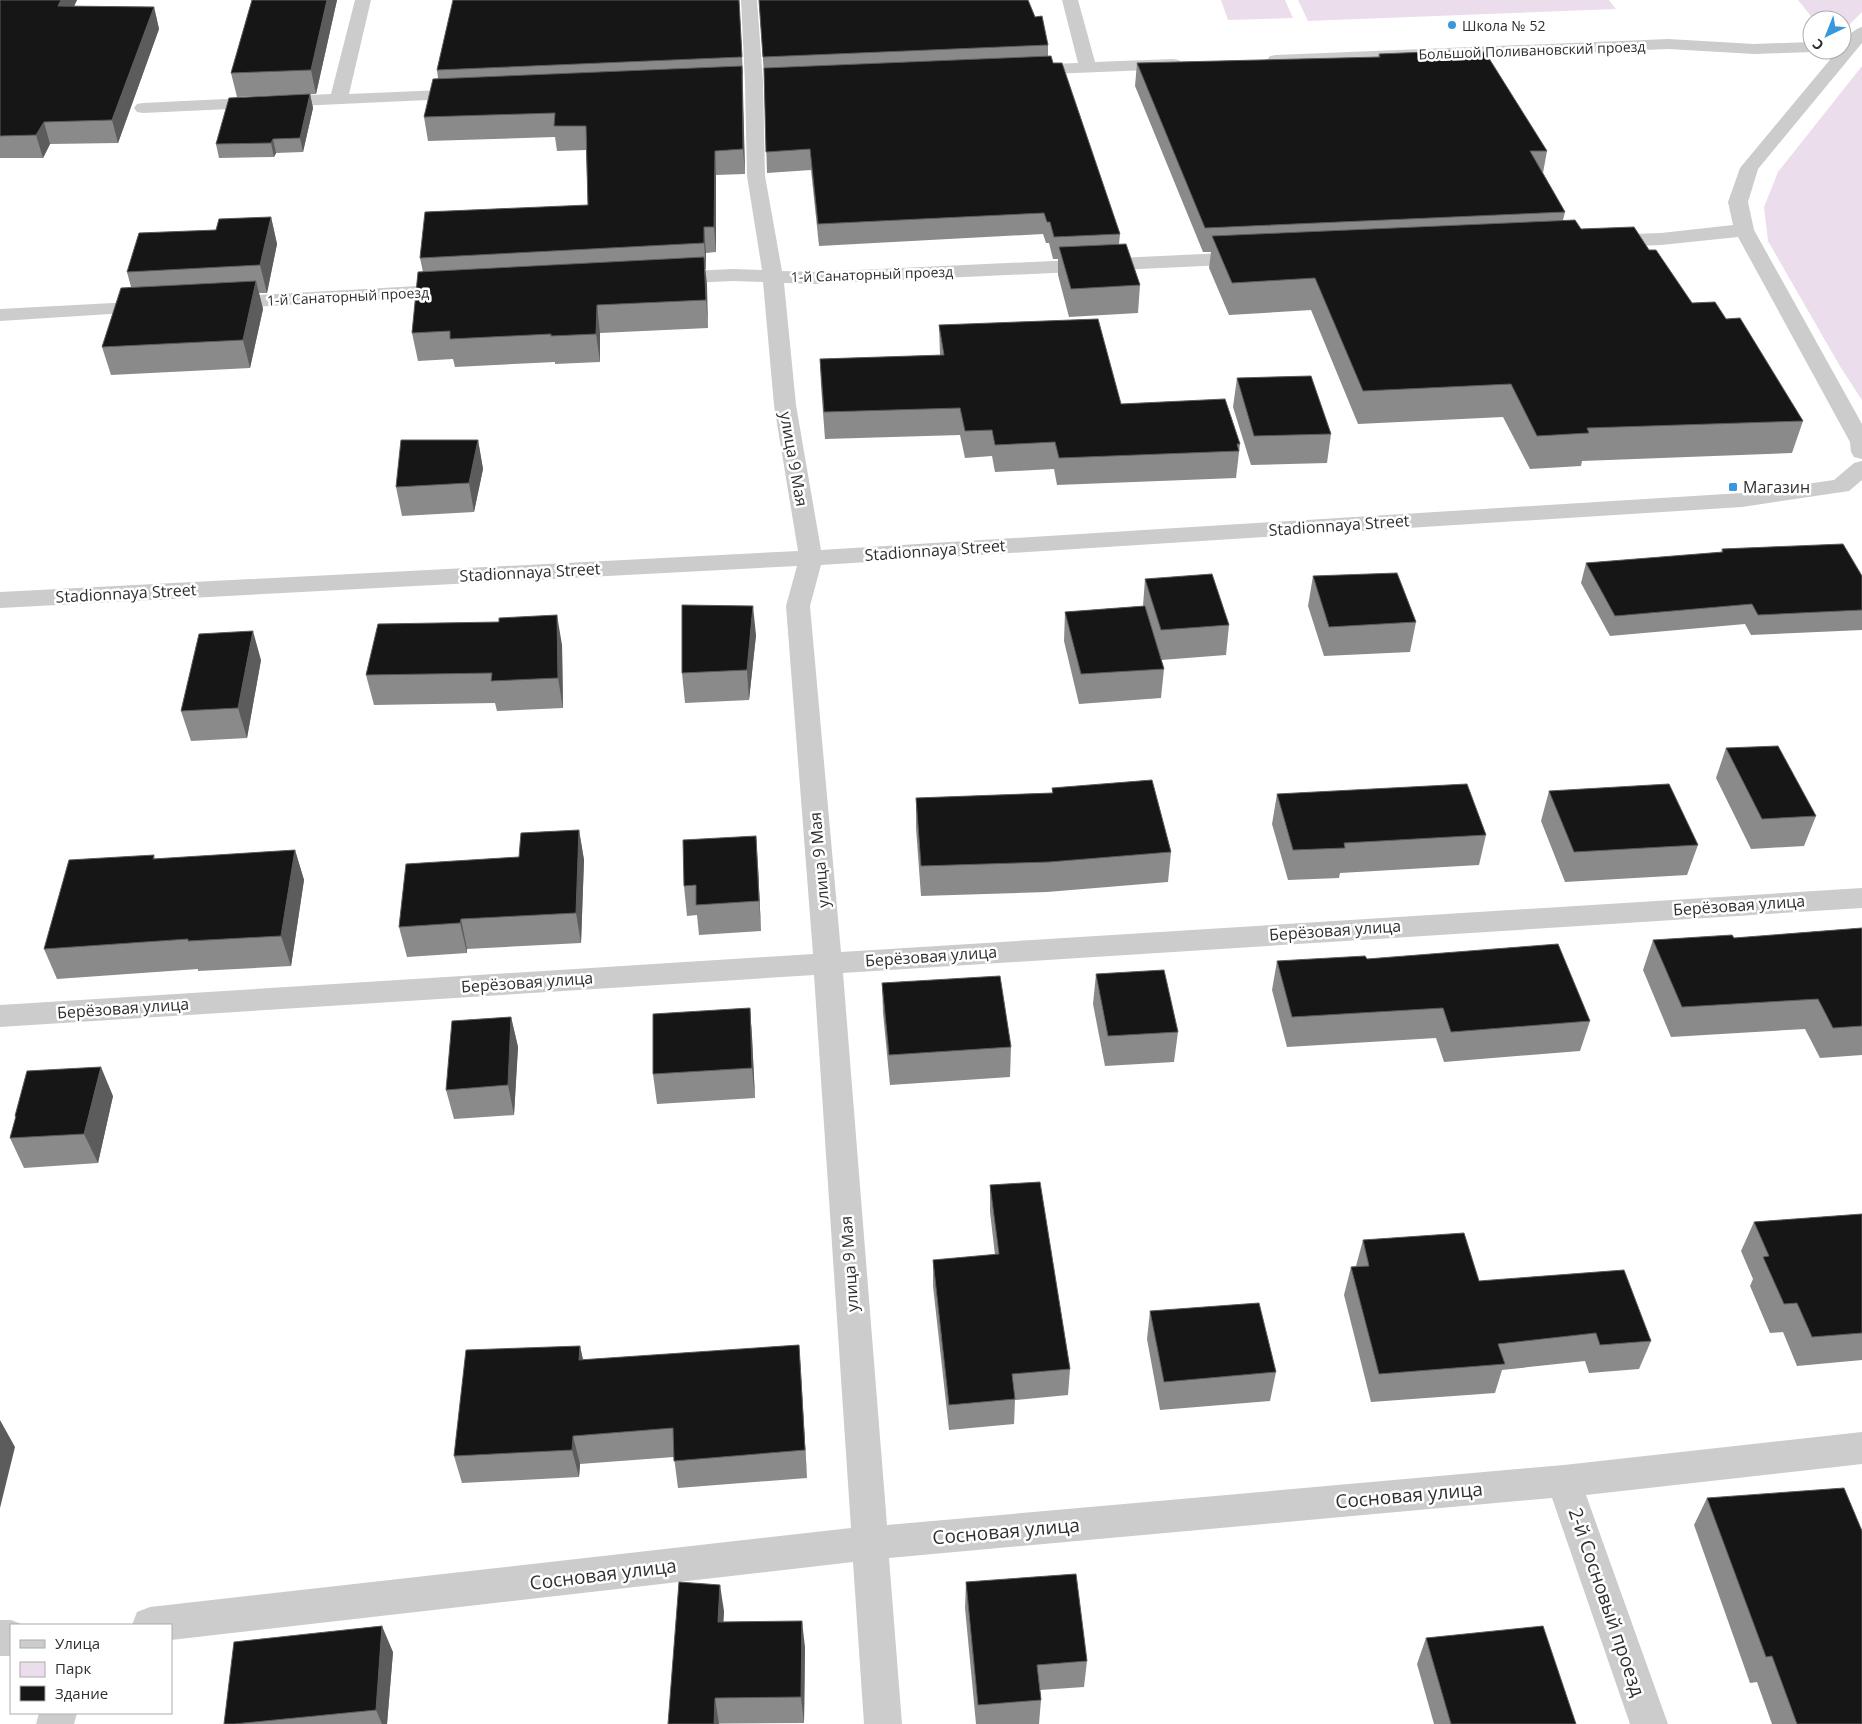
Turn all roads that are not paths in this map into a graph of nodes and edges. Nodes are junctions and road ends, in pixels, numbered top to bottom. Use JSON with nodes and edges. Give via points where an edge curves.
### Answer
{"nodes":[{"id":1,"x":363,"y":0,"type":"edge"},
{"id":2,"x":749,"y":0,"type":"edge"},
{"id":3,"x":1070,"y":0,"type":"edge"},
{"id":4,"x":1802,"y":47,"type":"edge"},
{"id":5,"x":1836,"y":60,"type":"edge"},
{"id":6,"x":1255,"y":61,"type":"edge"},
{"id":7,"x":1186,"y":64,"type":"edge"},
{"id":8,"x":1088,"y":67,"type":"junction"},
{"id":9,"x":1010,"y":71,"type":"edge"},
{"id":10,"x":487,"y":93,"type":"edge"},
{"id":11,"x":339,"y":100,"type":"junction"},
{"id":12,"x":143,"y":108,"type":"dead end"},
{"id":13,"x":1744,"y":230,"type":"junction"},
{"id":14,"x":1581,"y":242,"type":"edge"},
{"id":15,"x":1262,"y":257,"type":"edge"},
{"id":16,"x":773,"y":276,"type":"junction"},
{"id":17,"x":654,"y":279,"type":"edge"},
{"id":18,"x":475,"y":289,"type":"edge"},
{"id":19,"x":208,"y":304,"type":"edge"},
{"id":20,"x":168,"y":306,"type":"edge"},
{"id":21,"x":0,"y":316,"type":"edge"},
{"id":22,"x":1862,"y":447,"type":"edge"},
{"id":23,"x":1862,"y":468,"type":"edge"},
{"id":24,"x":811,"y":558,"type":"junction"},
{"id":25,"x":0,"y":600,"type":"edge"},
{"id":26,"x":1862,"y":898,"type":"edge"},
{"id":27,"x":828,"y":962,"type":"junction"},
{"id":28,"x":0,"y":1016,"type":"edge"},
{"id":29,"x":1862,"y":1448,"type":"edge"},
{"id":30,"x":1564,"y":1481,"type":"junction"},
{"id":31,"x":869,"y":1543,"type":"junction"},
{"id":32,"x":159,"y":1624,"type":"edge"},
{"id":33,"x":883,"y":1724,"type":"edge"},
{"id":34,"x":1649,"y":1724,"type":"edge"}],
"edges":[{"from":1,"to":11,"type":"street"},
{"from":2,"to":16,"type":"street","name":"улица 9 Мая","via":[[756,176]]},
{"from":3,"to":8,"type":"street"},
{"from":4,"to":6,"type":"street","name":"Большой Поливановский проезд","via":[[1754,49],[1668,44]]},
{"from":5,"to":13,"type":"street","via":[[1750,168],[1738,202]]},
{"from":7,"to":8,"type":"street"},
{"from":8,"to":9,"type":"street"},
{"from":10,"to":11,"type":"street"},
{"from":11,"to":12,"type":"street"},
{"from":13,"to":14,"type":"street","via":[[1661,239]]},
{"from":13,"to":22,"type":"street"},
{"from":15,"to":16,"type":"street","name":"1-й Санаторный проезд","via":[[814,278]]},
{"from":16,"to":17,"type":"street","name":"1-й Санаторный проезд"},
{"from":16,"to":24,"type":"street","name":"улица 9 Мая","via":[[785,404]]},
{"from":18,"to":19,"type":"street","name":"1-й Санаторный проезд"},
{"from":20,"to":21,"type":"street"},
{"from":23,"to":24,"type":"street","name":"Stadionnaya Street","via":[[1841,486],[1742,500]]},
{"from":24,"to":25,"type":"street","name":"Stadionnaya Street"},
{"from":24,"to":27,"type":"street","name":"улица 9 Мая","via":[[798,606]]},
{"from":26,"to":27,"type":"street","name":"Берёзовая улица"},
{"from":27,"to":28,"type":"street","name":"Берёзовая улица"},
{"from":27,"to":31,"type":"street","name":"улица 9 Мая"},
{"from":29,"to":30,"type":"street","name":"Сосновая улица"},
{"from":30,"to":31,"type":"street","name":"Сосновая улица"},
{"from":30,"to":34,"type":"street","name":"2-й Сосновый проезд"},
{"from":31,"to":32,"type":"street","name":"Сосновая улица"},
{"from":31,"to":33,"type":"street","name":"улица 9 Мая"}]}
